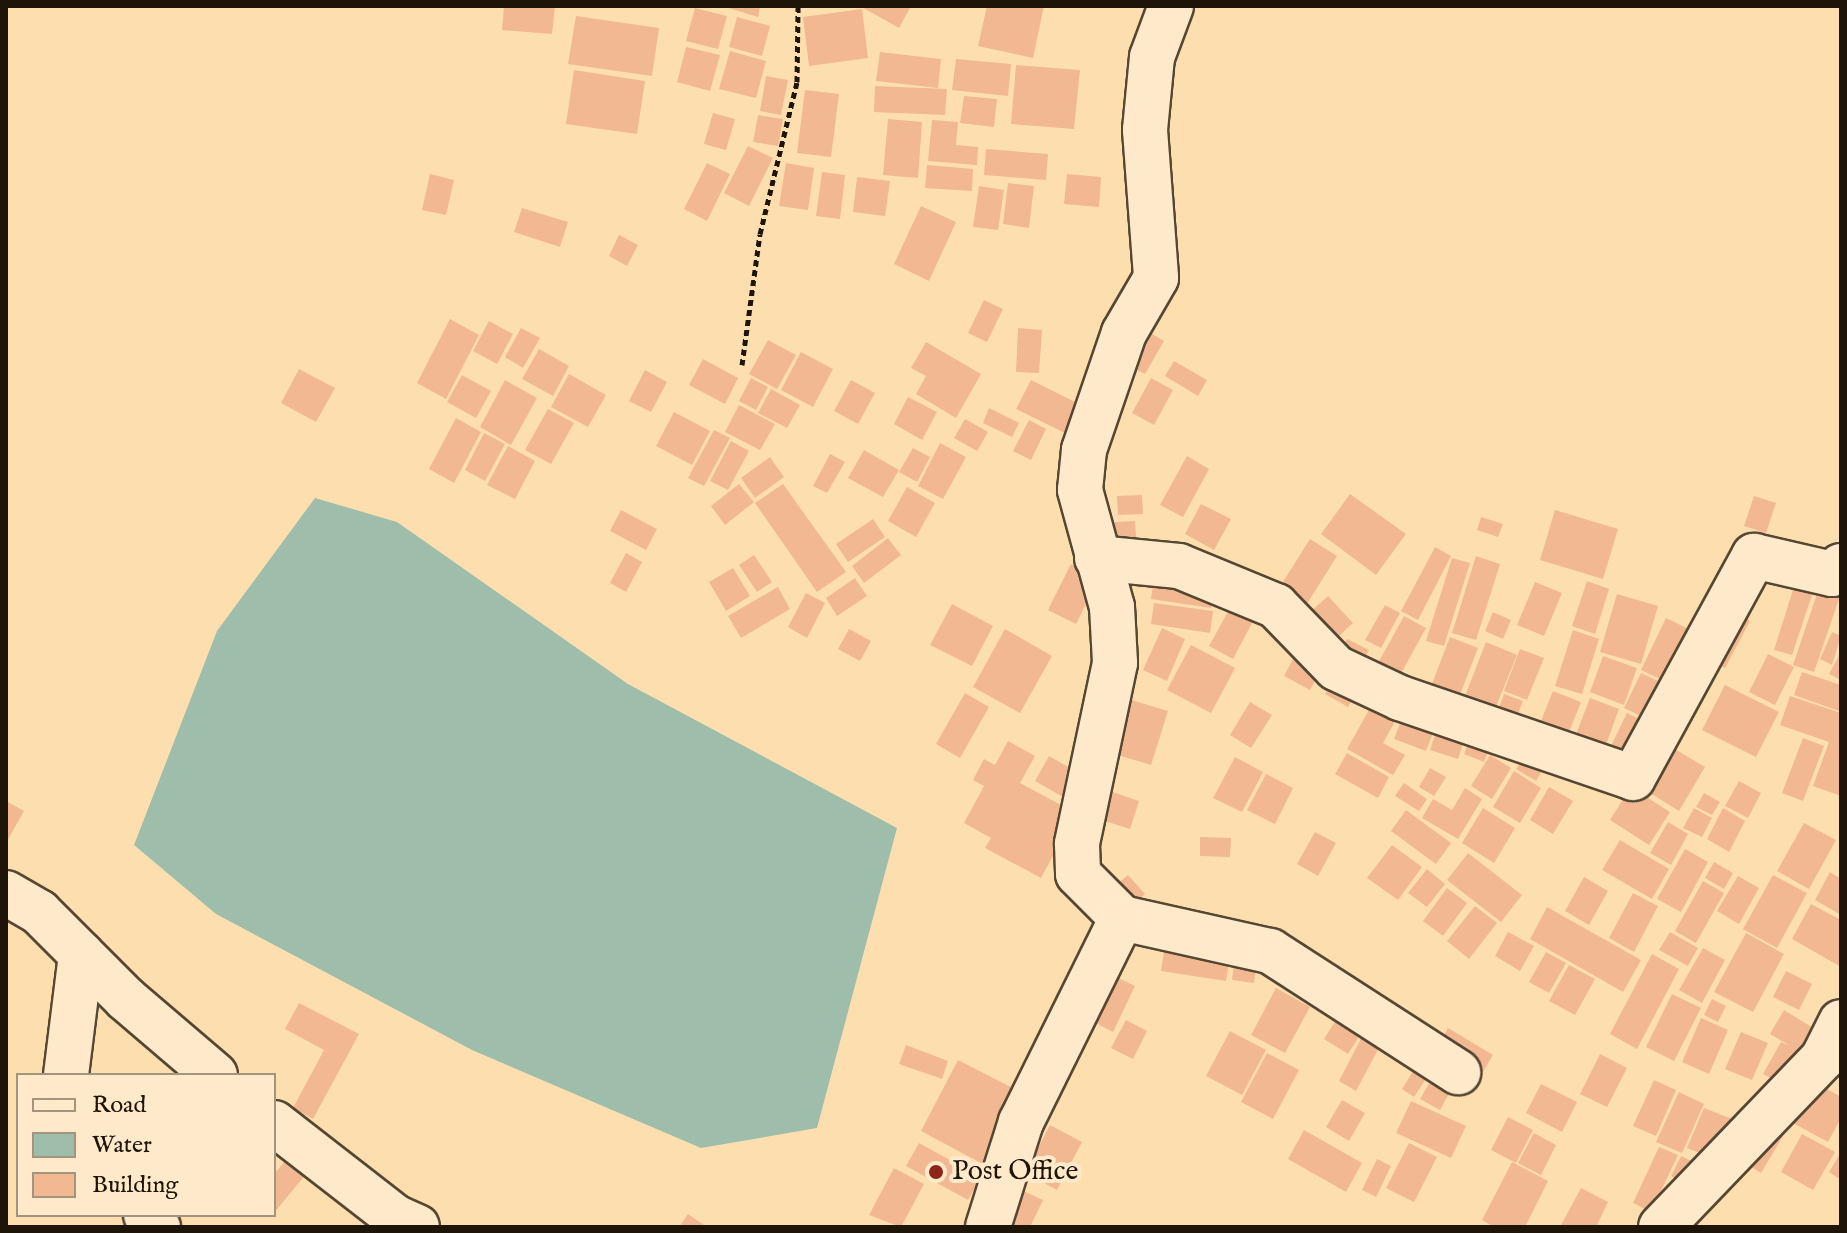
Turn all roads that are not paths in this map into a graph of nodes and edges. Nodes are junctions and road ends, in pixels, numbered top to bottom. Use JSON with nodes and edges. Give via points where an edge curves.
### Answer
{"nodes":[{"id":1,"x":1171,"y":6,"type":"edge"},
{"id":2,"x":1097,"y":558,"type":"junction"},
{"id":3,"x":1841,"y":566,"type":"edge"},
{"id":4,"x":6,"y":893,"type":"edge"},
{"id":5,"x":1122,"y":918,"type":"junction"},
{"id":6,"x":81,"y":954,"type":"junction"},
{"id":7,"x":1841,"y":1022,"type":"edge"},
{"id":8,"x":1458,"y":1072,"type":"dead end"},
{"id":9,"x":66,"y":1073,"type":"edge"},
{"id":10,"x":213,"y":1073,"type":"edge"},
{"id":11,"x":276,"y":1125,"type":"edge"},
{"id":12,"x":417,"y":1227,"type":"edge"},
{"id":13,"x":988,"y":1227,"type":"edge"},
{"id":14,"x":1661,"y":1227,"type":"edge"}],
"edges":[{"from":1,"to":2,"type":"street","via":[[1152,57],[1145,130],[1156,278],[1124,333],[1084,450],[1080,490]]},
{"from":2,"to":3,"type":"street","via":[[1179,566],[1276,606],[1336,668],[1400,698],[1633,778],[1754,556],[1832,574]]},
{"from":2,"to":5,"type":"street","via":[[1112,607],[1115,663],[1077,844],[1078,874]]},
{"from":4,"to":6,"type":"street","via":[[39,912]]},
{"from":5,"to":8,"type":"street","via":[[1270,951]]},
{"from":5,"to":13,"type":"street","via":[[1021,1122]]},
{"from":6,"to":9,"type":"street"},
{"from":6,"to":10,"type":"street"},
{"from":7,"to":14,"type":"street","via":[[1823,1058]]},
{"from":11,"to":12,"type":"street","via":[[395,1217]]}]}
